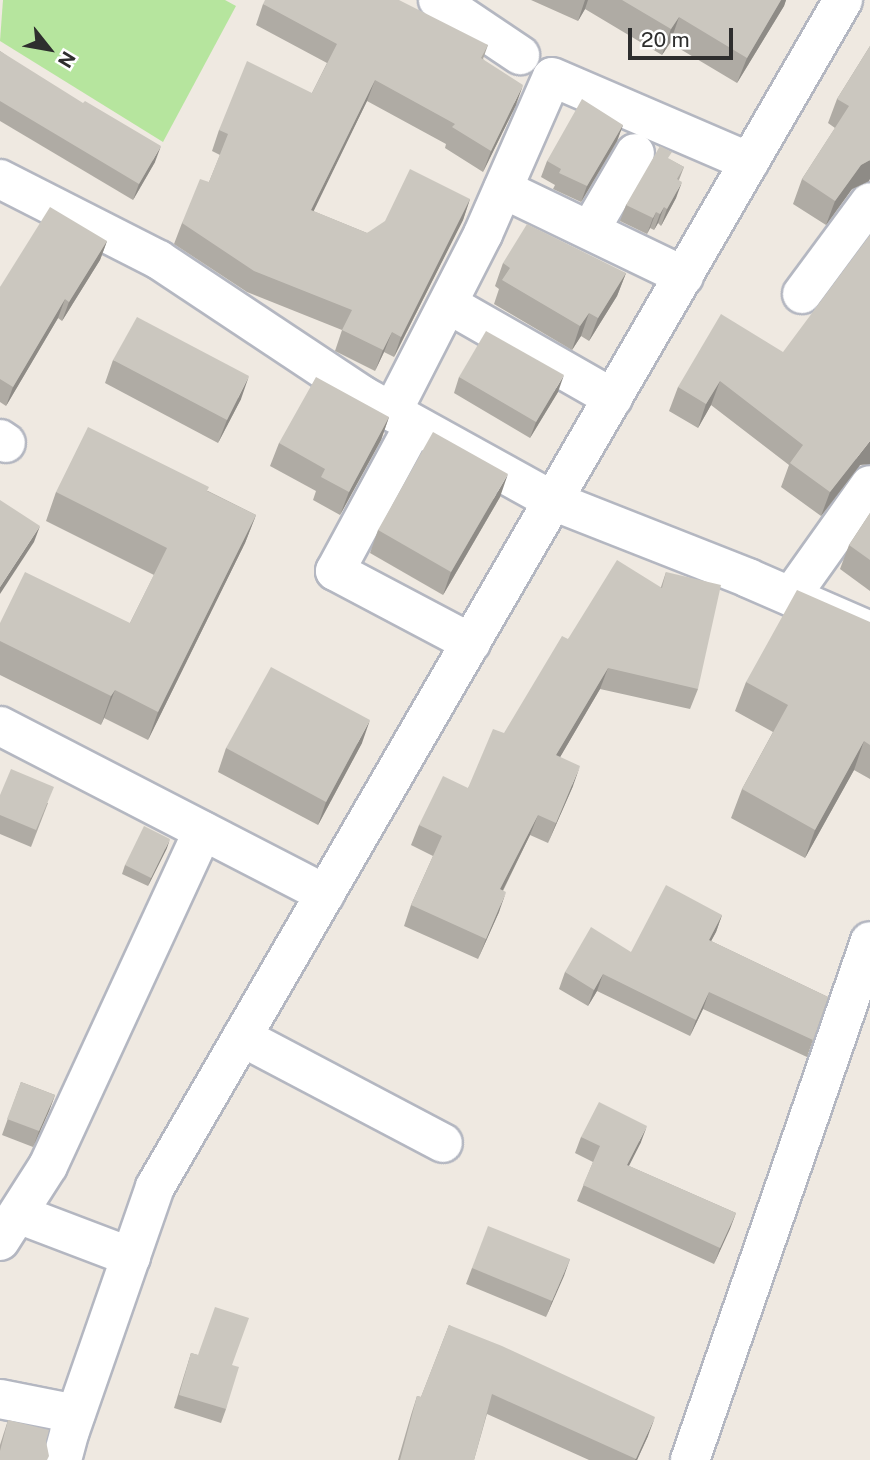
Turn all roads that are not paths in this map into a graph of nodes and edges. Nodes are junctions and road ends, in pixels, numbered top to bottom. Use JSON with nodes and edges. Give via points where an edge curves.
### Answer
{"nodes":[{"id":1,"x":438,"y":0,"type":"edge"},
{"id":2,"x":843,"y":0,"type":"edge"},
{"id":3,"x":520,"y":55,"type":"dead end"},
{"id":4,"x":635,"y":153,"type":"dead end"},
{"id":5,"x":749,"y":162,"type":"junction"},
{"id":6,"x":0,"y":179,"type":"edge"},
{"id":7,"x":503,"y":189,"type":"junction"},
{"id":8,"x":870,"y":202,"type":"edge"},
{"id":9,"x":590,"y":230,"type":"junction"},
{"id":10,"x":684,"y":276,"type":"junction"},
{"id":11,"x":802,"y":294,"type":"dead end"},
{"id":12,"x":448,"y":304,"type":"junction"},
{"id":13,"x":613,"y":398,"type":"junction"},
{"id":14,"x":403,"y":418,"type":"junction"},
{"id":15,"x":870,"y":485,"type":"edge"},
{"id":16,"x":553,"y":501,"type":"junction"},
{"id":17,"x":791,"y":596,"type":"junction"},
{"id":18,"x":870,"y":631,"type":"edge"},
{"id":19,"x":471,"y":643,"type":"junction"},
{"id":20,"x":0,"y":726,"type":"edge"},
{"id":21,"x":203,"y":831,"type":"junction"},
{"id":22,"x":326,"y":894,"type":"junction"},
{"id":23,"x":870,"y":941,"type":"edge"},
{"id":24,"x":242,"y":1037,"type":"junction"},
{"id":25,"x":443,"y":1143,"type":"dead end"},
{"id":26,"x":9,"y":1227,"type":"edge"},
{"id":27,"x":131,"y":1257,"type":"junction"},
{"id":28,"x":0,"y":1399,"type":"edge"},
{"id":29,"x":75,"y":1414,"type":"junction"},
{"id":30,"x":62,"y":1460,"type":"edge"},
{"id":31,"x":690,"y":1460,"type":"edge"}],
"edges":[{"from":1,"to":3,"type":"street"},
{"from":2,"to":5,"type":"street"},
{"from":4,"to":9,"type":"street"},
{"from":5,"to":7,"type":"street","via":[[552,77]]},
{"from":5,"to":10,"type":"street"},
{"from":6,"to":14,"type":"street","via":[[159,260]]},
{"from":7,"to":9,"type":"street"},
{"from":7,"to":12,"type":"street"},
{"from":8,"to":11,"type":"street"},
{"from":9,"to":10,"type":"street"},
{"from":10,"to":13,"type":"street"},
{"from":12,"to":13,"type":"street"},
{"from":12,"to":14,"type":"street"},
{"from":13,"to":16,"type":"street"},
{"from":14,"to":16,"type":"street"},
{"from":14,"to":19,"type":"street","via":[[335,571]]},
{"from":15,"to":17,"type":"street"},
{"from":16,"to":17,"type":"street"},
{"from":16,"to":19,"type":"street"},
{"from":17,"to":18,"type":"street"},
{"from":19,"to":22,"type":"street"},
{"from":20,"to":21,"type":"street"},
{"from":21,"to":22,"type":"street"},
{"from":21,"to":26,"type":"street","via":[[48,1166]]},
{"from":22,"to":24,"type":"street"},
{"from":23,"to":31,"type":"street"},
{"from":24,"to":25,"type":"street"},
{"from":24,"to":27,"type":"street","via":[[155,1187]]},
{"from":26,"to":27,"type":"street"},
{"from":27,"to":29,"type":"street"},
{"from":28,"to":29,"type":"street"},
{"from":29,"to":30,"type":"street"}]}
